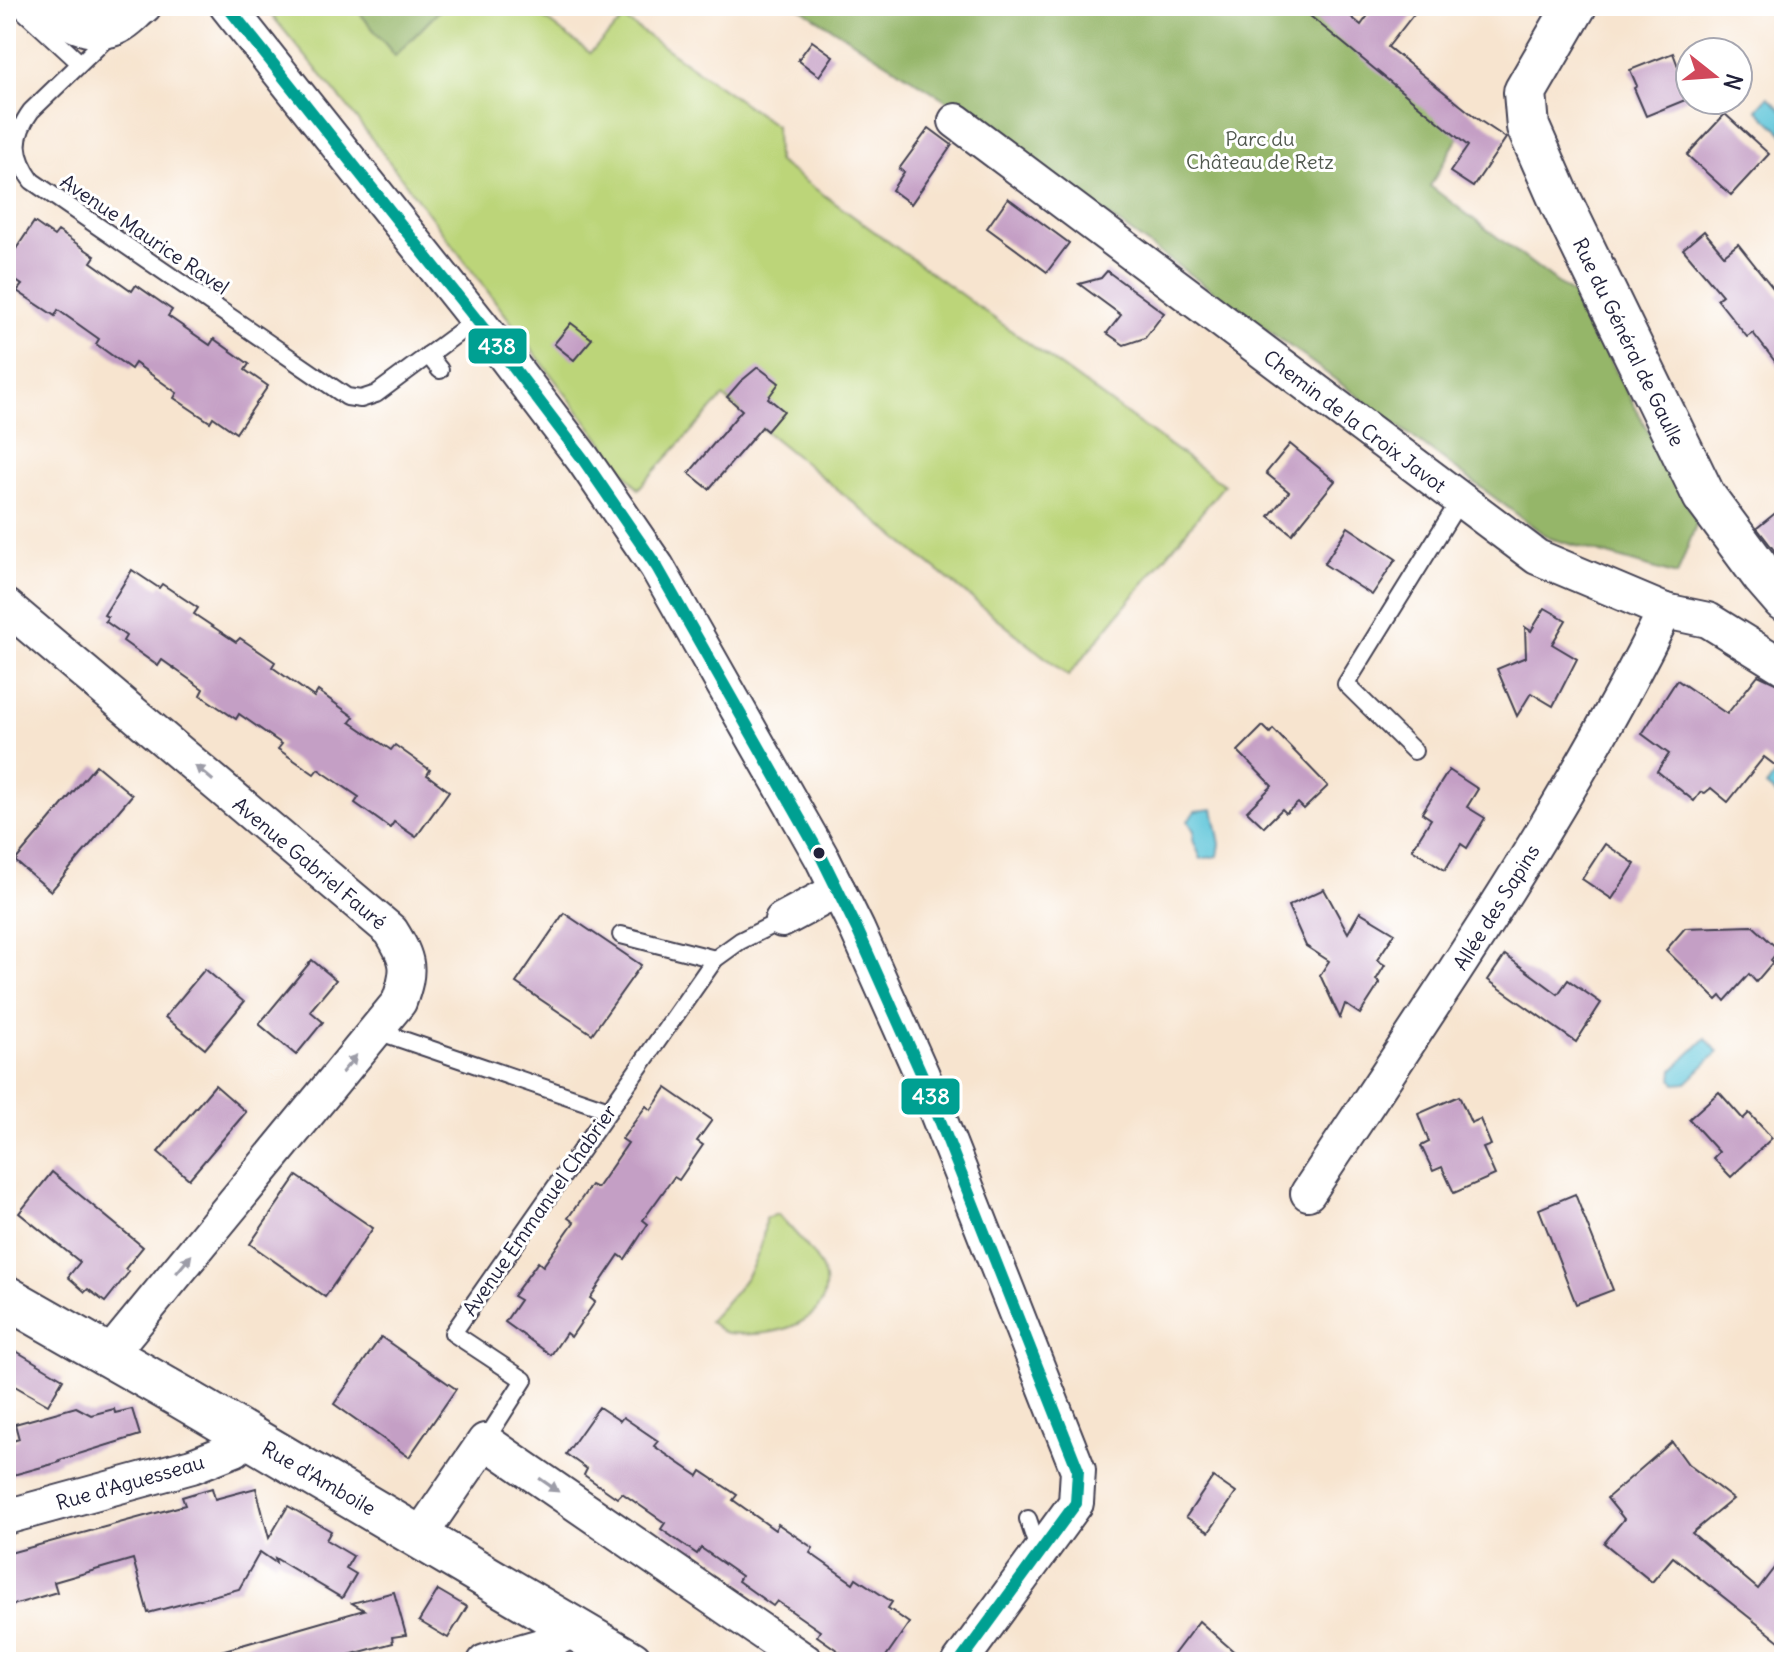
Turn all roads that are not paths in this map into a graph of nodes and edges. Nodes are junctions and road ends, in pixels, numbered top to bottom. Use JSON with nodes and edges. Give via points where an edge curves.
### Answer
{"nodes":[{"id":1,"x":18,"y":6,"type":"edge"},
{"id":2,"x":51,"y":6,"type":"edge"},
{"id":3,"x":144,"y":6,"type":"edge"},
{"id":4,"x":227,"y":6,"type":"edge"},
{"id":5,"x":1575,"y":6,"type":"edge"},
{"id":6,"x":118,"y":28,"type":"junction"},
{"id":7,"x":80,"y":63,"type":"junction"},
{"id":8,"x":956,"y":121,"type":"dead end"},
{"id":9,"x":477,"y":319,"type":"junction"},
{"id":10,"x":428,"y":355,"type":"junction"},
{"id":11,"x":440,"y":370,"type":"dead end"},
{"id":12,"x":1460,"y":500,"type":"junction"},
{"id":13,"x":1784,"y":600,"type":"edge"},
{"id":14,"x":6,"y":606,"type":"edge"},
{"id":15,"x":1665,"y":611,"type":"junction"},
{"id":16,"x":1784,"y":667,"type":"edge"},
{"id":17,"x":1414,"y":751,"type":"dead end"},
{"id":18,"x":838,"y":890,"type":"junction"},
{"id":19,"x":782,"y":920,"type":"joint"},
{"id":20,"x":621,"y":935,"type":"dead end"},
{"id":21,"x":715,"y":959,"type":"junction"},
{"id":22,"x":377,"y":1031,"type":"junction"},
{"id":23,"x":609,"y":1110,"type":"junction"},
{"id":24,"x":1308,"y":1193,"type":"dead end"},
{"id":25,"x":6,"y":1297,"type":"edge"},
{"id":26,"x":109,"y":1355,"type":"junction"},
{"id":27,"x":247,"y":1436,"type":"junction"},
{"id":28,"x":485,"y":1441,"type":"junction"},
{"id":29,"x":6,"y":1517,"type":"edge"},
{"id":30,"x":1028,"y":1519,"type":"dead end"},
{"id":31,"x":419,"y":1537,"type":"junction"},
{"id":32,"x":1040,"y":1553,"type":"junction"},
{"id":33,"x":574,"y":1629,"type":"junction"},
{"id":34,"x":485,"y":1662,"type":"edge"},
{"id":35,"x":631,"y":1662,"type":"edge"},
{"id":36,"x":806,"y":1662,"type":"edge"},
{"id":37,"x":960,"y":1662,"type":"edge"}],
"edges":[{"from":1,"to":7,"type":"lane"},
{"from":2,"to":6,"type":"street","via":[[74,26]]},
{"from":3,"to":6,"type":"street"},
{"from":4,"to":9,"type":"street"},
{"from":5,"to":13,"type":"street","name":"Rue du Général de Gaulle","via":[[1525,92],[1528,127],[1704,496]]},
{"from":6,"to":7,"type":"lane","name":"Avenue Maurice Ravel"},
{"from":7,"to":10,"type":"lane","name":"Avenue Maurice Ravel","via":[[21,125],[17,147],[32,181],[347,397],[376,394]]},
{"from":8,"to":12,"type":"street","name":"Chemin de la Croix Javot"},
{"from":9,"to":10,"type":"lane","name":"Avenue Maurice Ravel"},
{"from":9,"to":18,"type":"street","via":[[657,567]]},
{"from":10,"to":11,"type":"lane"},
{"from":12,"to":15,"type":"street","name":"Chemin de la Croix Javot","via":[[1537,557]]},
{"from":12,"to":17,"type":"lane","via":[[1346,684]]},
{"from":22,"to":14,"type":"street","name":"Avenue Gabriel Fauré","one_way":true,"via":[[399,1002],[407,980],[405,954],[391,931]]},
{"from":15,"to":16,"type":"street","name":"Chemin de la Croix Javot","via":[[1708,620]]},
{"from":15,"to":24,"type":"street","name":"Allée des Sapins","via":[[1565,796]]},
{"from":18,"to":19,"type":"street","name":"Avenue Emmanuel Chabrier"},
{"from":18,"to":32,"type":"street","via":[[922,1075],[1078,1470],[1076,1503]]},
{"from":19,"to":21,"type":"lane","name":"Avenue Emmanuel Chabrier"},
{"from":20,"to":21,"type":"lane"},
{"from":21,"to":23,"type":"lane","name":"Avenue Emmanuel Chabrier"},
{"from":22,"to":23,"type":"lane"},
{"from":26,"to":22,"type":"street","name":"Avenue Gabriel Fauré","one_way":true},
{"from":23,"to":28,"type":"lane","name":"Avenue Emmanuel Chabrier","via":[[453,1333],[524,1380]]},
{"from":25,"to":26,"type":"street","name":"Rue d'Amboile"},
{"from":26,"to":27,"type":"street","name":"Rue d'Amboile"},
{"from":27,"to":29,"type":"street","name":"Rue d'Aguesseau","via":[[235,1449],[192,1466]]},
{"from":27,"to":31,"type":"street","name":"Rue d'Amboile"},
{"from":28,"to":31,"type":"street","name":"Avenue Emmanuel Chabrier"},
{"from":28,"to":36,"type":"street","one_way":true},
{"from":30,"to":32,"type":"lane"},
{"from":31,"to":33,"type":"street","name":"Rue d'Amboile"},
{"from":32,"to":37,"type":"street"},
{"from":33,"to":34,"type":"street","via":[[544,1645]]},
{"from":33,"to":35,"type":"street","name":"Rue d'Amboile"}]}
